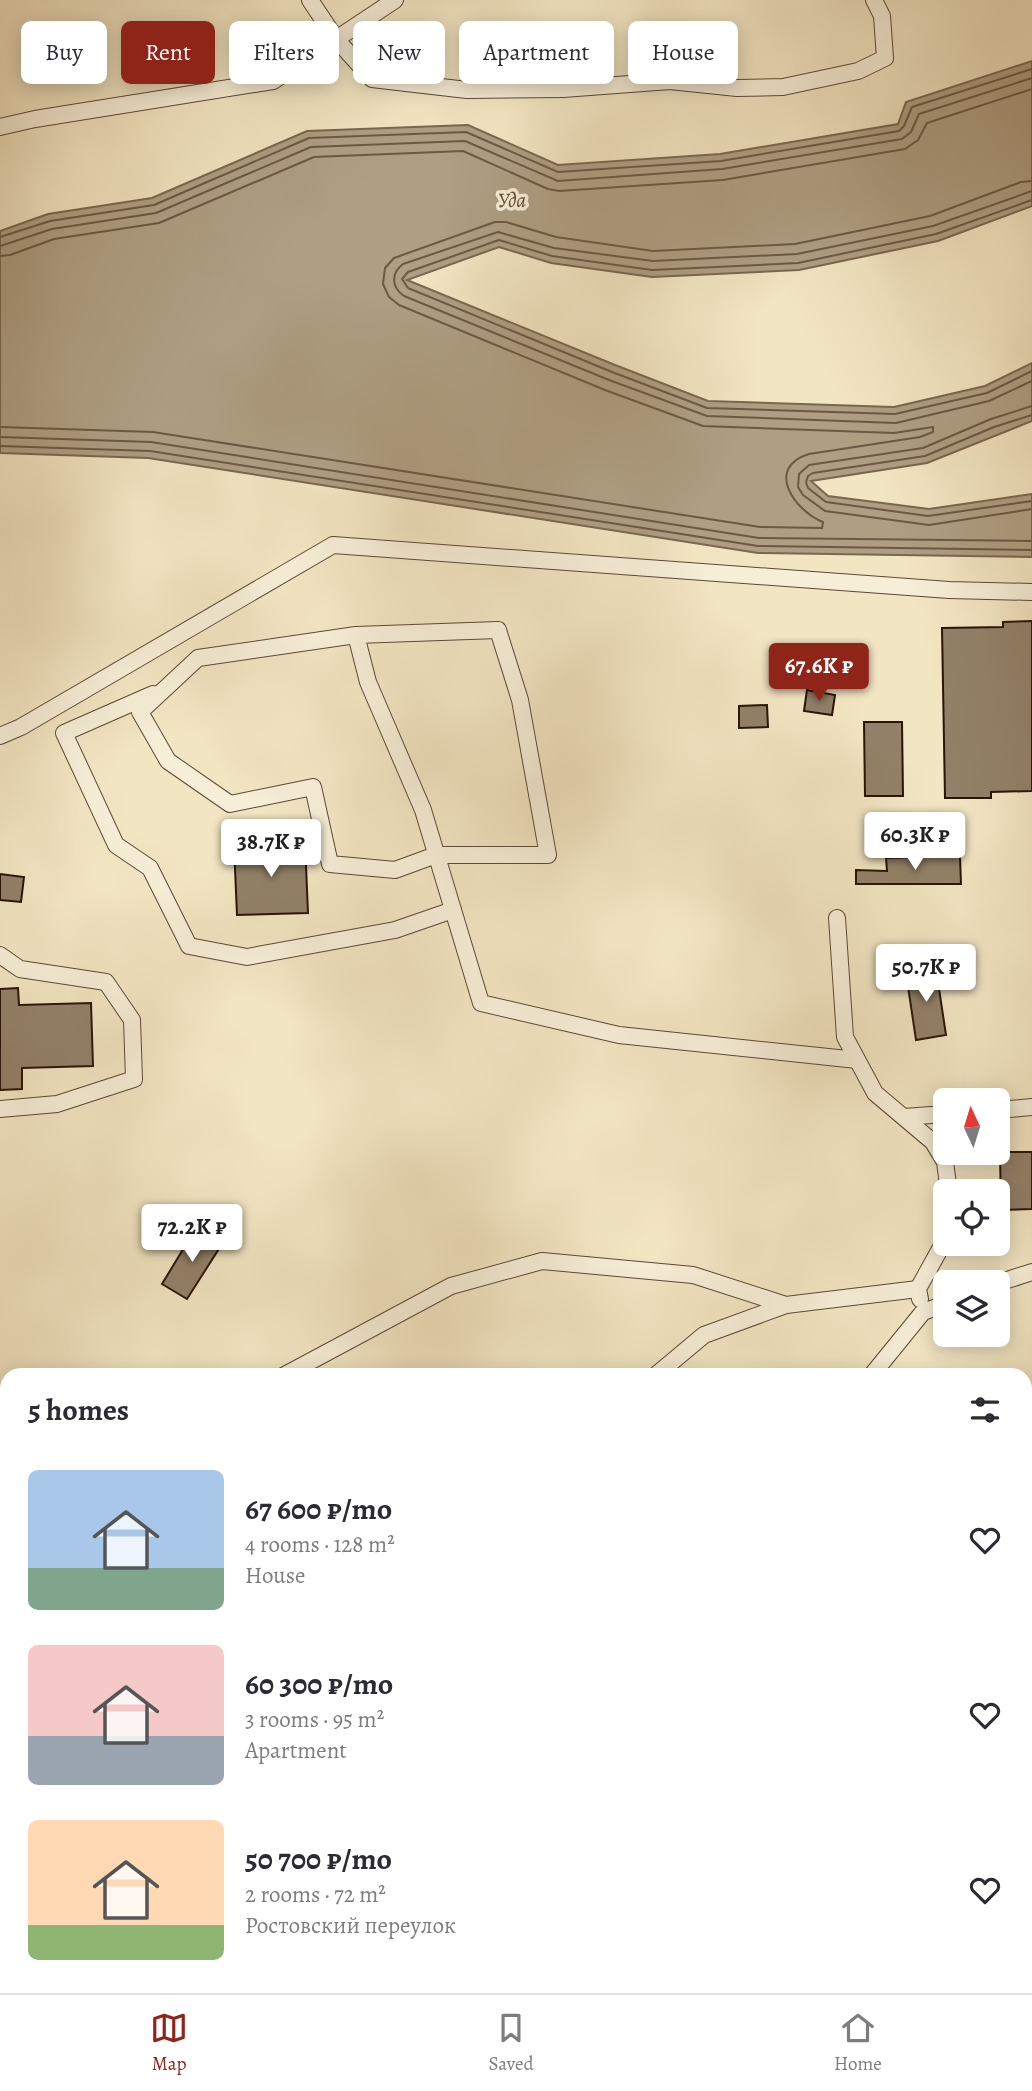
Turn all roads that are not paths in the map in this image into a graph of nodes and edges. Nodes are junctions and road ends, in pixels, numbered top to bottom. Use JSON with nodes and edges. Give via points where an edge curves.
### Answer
{"nodes":[{"id":1,"x":310,"y":0,"type":"edge"},
{"id":2,"x":395,"y":0,"type":"edge"},
{"id":3,"x":874,"y":0,"type":"edge"},
{"id":4,"x":324,"y":21,"type":"edge"},
{"id":5,"x":339,"y":37,"type":"edge"},
{"id":6,"x":339,"y":42,"type":"edge"},
{"id":7,"x":254,"y":84,"type":"edge"},
{"id":8,"x":0,"y":127,"type":"edge"},
{"id":9,"x":1032,"y":592,"type":"edge"},
{"id":10,"x":355,"y":635,"type":"junction"},
{"id":11,"x":165,"y":689,"type":"junction"},
{"id":12,"x":0,"y":736,"type":"edge"},
{"id":13,"x":436,"y":855,"type":"junction"},
{"id":14,"x":453,"y":910,"type":"junction"},
{"id":15,"x":837,"y":918,"type":"dead end"},
{"id":16,"x":0,"y":955,"type":"edge"},
{"id":17,"x":857,"y":1060,"type":"junction"},
{"id":18,"x":1032,"y":1107,"type":"edge"},
{"id":19,"x":0,"y":1109,"type":"edge"},
{"id":20,"x":1010,"y":1109,"type":"edge"},
{"id":21,"x":933,"y":1115,"type":"edge"},
{"id":22,"x":904,"y":1117,"type":"junction"},
{"id":23,"x":947,"y":1179,"type":"edge"},
{"id":24,"x":936,"y":1256,"type":"edge"},
{"id":25,"x":1032,"y":1272,"type":"edge"},
{"id":26,"x":1010,"y":1279,"type":"edge"},
{"id":27,"x":918,"y":1289,"type":"junction"},
{"id":28,"x":786,"y":1306,"type":"junction"},
{"id":29,"x":933,"y":1308,"type":"edge"},
{"id":30,"x":923,"y":1312,"type":"junction"},
{"id":31,"x":298,"y":1368,"type":"edge"},
{"id":32,"x":665,"y":1368,"type":"edge"},
{"id":33,"x":878,"y":1368,"type":"edge"}],
"edges":[{"from":1,"to":4,"type":"street"},
{"from":2,"to":5,"type":"street"},
{"from":3,"to":6,"type":"street","via":[[882,16],[885,58],[858,71],[783,87],[670,81],[467,90],[372,79]]},
{"from":7,"to":8,"type":"street"},
{"from":9,"to":12,"type":"street","via":[[949,590],[333,545]]},
{"from":10,"to":11,"type":"street","via":[[198,658]]},
{"from":10,"to":13,"type":"street","via":[[368,682],[423,810]]},
{"from":10,"to":13,"type":"street","via":[[498,630],[520,700],[548,855]]},
{"from":11,"to":13,"type":"street","via":[[140,712],[168,761],[230,804],[313,787],[330,864],[395,870]]},
{"from":11,"to":14,"type":"street","via":[[64,733],[116,845],[150,868],[189,946],[247,957],[395,930]]},
{"from":13,"to":14,"type":"street"},
{"from":14,"to":17,"type":"street","via":[[481,1003],[619,1035]]},
{"from":15,"to":17,"type":"street","via":[[845,1037]]},
{"from":16,"to":19,"type":"street","via":[[20,969],[106,982],[132,1020],[134,1079],[58,1104]]},
{"from":17,"to":22,"type":"street","via":[[874,1093]]},
{"from":18,"to":20,"type":"street"},
{"from":21,"to":22,"type":"street"},
{"from":22,"to":23,"type":"street","via":[[933,1142]]},
{"from":24,"to":27,"type":"street"},
{"from":25,"to":26,"type":"street"},
{"from":27,"to":28,"type":"street"},
{"from":27,"to":30,"type":"street"},
{"from":28,"to":31,"type":"street","via":[[692,1275],[542,1261],[451,1286]]},
{"from":28,"to":32,"type":"street","via":[[704,1335]]},
{"from":29,"to":30,"type":"street"},
{"from":30,"to":33,"type":"street"}]}
